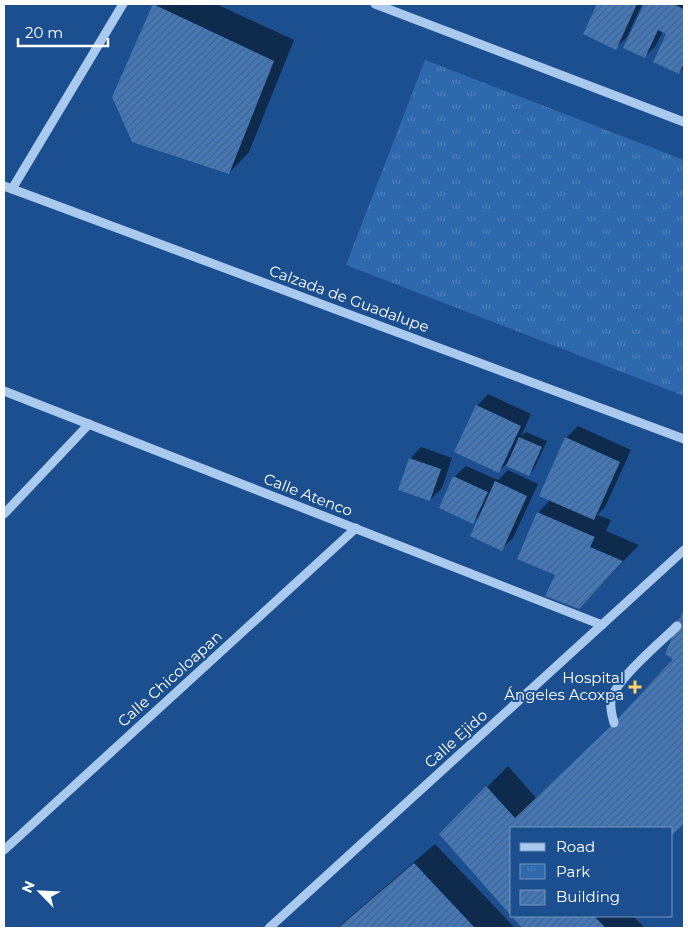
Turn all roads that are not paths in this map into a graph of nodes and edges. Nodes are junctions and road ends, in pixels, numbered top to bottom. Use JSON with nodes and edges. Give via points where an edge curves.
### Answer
{"nodes":[{"id":1,"x":123,"y":4,"type":"edge"},
{"id":2,"x":375,"y":4,"type":"edge"},
{"id":3,"x":684,"y":122,"type":"edge"},
{"id":4,"x":8,"y":187,"type":"edge"},
{"id":5,"x":4,"y":391,"type":"edge"},
{"id":6,"x":89,"y":424,"type":"junction"},
{"id":7,"x":684,"y":438,"type":"edge"},
{"id":8,"x":4,"y":514,"type":"edge"},
{"id":9,"x":356,"y":528,"type":"junction"},
{"id":10,"x":684,"y":550,"type":"edge"},
{"id":11,"x":602,"y":625,"type":"junction"},
{"id":12,"x":677,"y":626,"type":"tunnel mouth"},
{"id":13,"x":614,"y":723,"type":"dead end"},
{"id":14,"x":4,"y":850,"type":"edge"},
{"id":15,"x":269,"y":928,"type":"edge"}],
"edges":[{"from":1,"to":4,"type":"street"},
{"from":2,"to":3,"type":"street"},
{"from":4,"to":7,"type":"street","name":"Calzada de Guadalupe"},
{"from":5,"to":6,"type":"street","name":"Calle Atenco"},
{"from":6,"to":8,"type":"street"},
{"from":6,"to":9,"type":"street","name":"Calle Atenco"},
{"from":9,"to":11,"type":"street","name":"Calle Atenco"},
{"from":9,"to":14,"type":"street","name":"Calle Chicoloapan"},
{"from":10,"to":11,"type":"street","name":"Calle Ejido"},
{"from":11,"to":15,"type":"street","name":"Calle Ejido"},
{"from":12,"to":13,"type":"street","via":[[620,682],[611,699]]}]}
